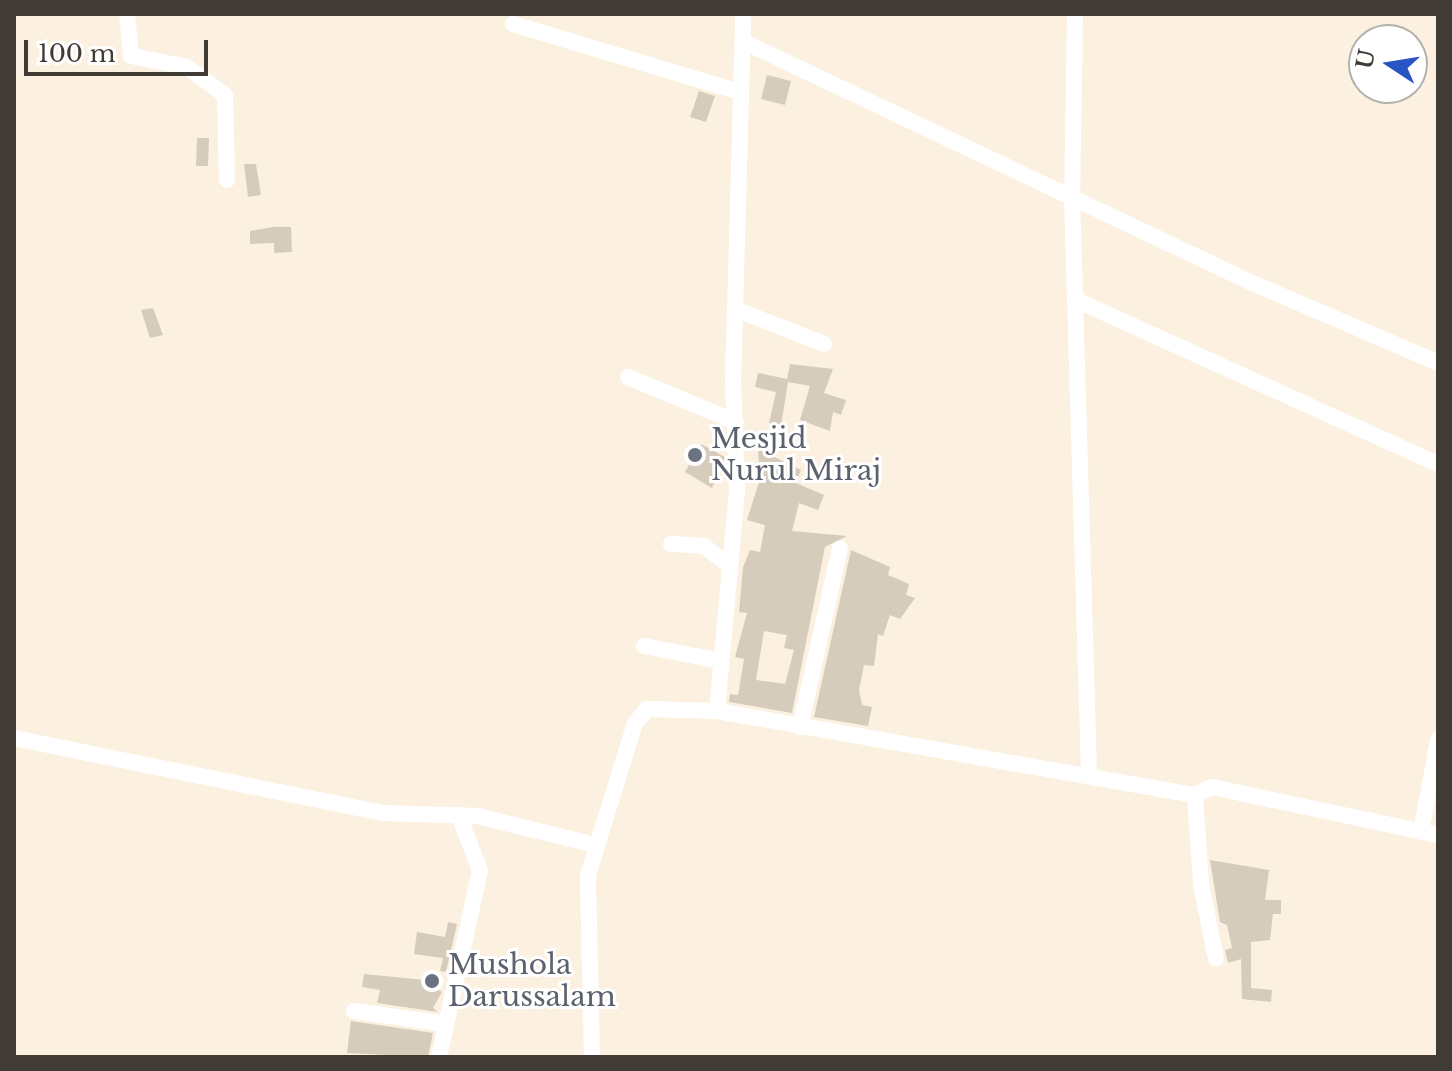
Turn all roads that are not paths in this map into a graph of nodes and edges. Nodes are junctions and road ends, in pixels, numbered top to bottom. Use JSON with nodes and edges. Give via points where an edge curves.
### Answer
{"nodes":[{"id":1,"x":127,"y":14,"type":"edge"},
{"id":2,"x":743,"y":14,"type":"edge"},
{"id":3,"x":1075,"y":14,"type":"edge"},
{"id":4,"x":513,"y":24,"type":"dead end"},
{"id":5,"x":742,"y":41,"type":"junction"},
{"id":6,"x":740,"y":92,"type":"junction"},
{"id":7,"x":227,"y":180,"type":"dead end"},
{"id":8,"x":1072,"y":197,"type":"junction"},
{"id":9,"x":1076,"y":300,"type":"junction"},
{"id":10,"x":737,"y":310,"type":"junction"},
{"id":11,"x":824,"y":344,"type":"dead end"},
{"id":12,"x":1438,"y":363,"type":"edge"},
{"id":13,"x":628,"y":377,"type":"dead end"},
{"id":14,"x":736,"y":422,"type":"junction"},
{"id":15,"x":1438,"y":464,"type":"edge"},
{"id":16,"x":671,"y":544,"type":"dead end"},
{"id":17,"x":840,"y":548,"type":"dead end"},
{"id":18,"x":730,"y":566,"type":"junction"},
{"id":19,"x":644,"y":646,"type":"dead end"},
{"id":20,"x":721,"y":661,"type":"junction"},
{"id":21,"x":717,"y":711,"type":"junction"},
{"id":22,"x":800,"y":727,"type":"junction"},
{"id":23,"x":14,"y":738,"type":"edge"},
{"id":24,"x":1438,"y":740,"type":"edge"},
{"id":25,"x":1089,"y":773,"type":"junction"},
{"id":26,"x":1195,"y":795,"type":"junction"},
{"id":27,"x":459,"y":815,"type":"junction"},
{"id":28,"x":1430,"y":834,"type":"edge"},
{"id":29,"x":595,"y":845,"type":"junction"},
{"id":30,"x":1216,"y":959,"type":"dead end"},
{"id":31,"x":354,"y":1011,"type":"dead end"},
{"id":32,"x":446,"y":1024,"type":"junction"},
{"id":33,"x":439,"y":1057,"type":"edge"},
{"id":34,"x":592,"y":1057,"type":"edge"}],
"edges":[{"from":1,"to":7,"type":"street","via":[[131,56],[187,67],[225,95]]},
{"from":2,"to":5,"type":"street"},
{"from":3,"to":8,"type":"street"},
{"from":4,"to":6,"type":"street"},
{"from":5,"to":6,"type":"street"},
{"from":5,"to":8,"type":"street"},
{"from":6,"to":10,"type":"street"},
{"from":8,"to":9,"type":"street"},
{"from":8,"to":12,"type":"street"},
{"from":9,"to":15,"type":"street"},
{"from":9,"to":25,"type":"street"},
{"from":10,"to":11,"type":"street"},
{"from":10,"to":14,"type":"street"},
{"from":13,"to":14,"type":"street"},
{"from":14,"to":18,"type":"street"},
{"from":16,"to":18,"type":"street","via":[[704,546]]},
{"from":17,"to":22,"type":"street"},
{"from":18,"to":20,"type":"street"},
{"from":19,"to":20,"type":"street"},
{"from":20,"to":21,"type":"street"},
{"from":21,"to":22,"type":"street"},
{"from":21,"to":29,"type":"street","via":[[655,708],[639,716]]},
{"from":22,"to":25,"type":"street"},
{"from":23,"to":27,"type":"street","via":[[383,813]]},
{"from":24,"to":28,"type":"street"},
{"from":25,"to":26,"type":"street"},
{"from":26,"to":28,"type":"street","via":[[1212,787]]},
{"from":26,"to":30,"type":"street","via":[[1201,884]]},
{"from":27,"to":29,"type":"street"},
{"from":27,"to":32,"type":"street","via":[[480,871]]},
{"from":29,"to":34,"type":"street","via":[[588,884]]},
{"from":31,"to":32,"type":"street"},
{"from":32,"to":33,"type":"street"}]}
